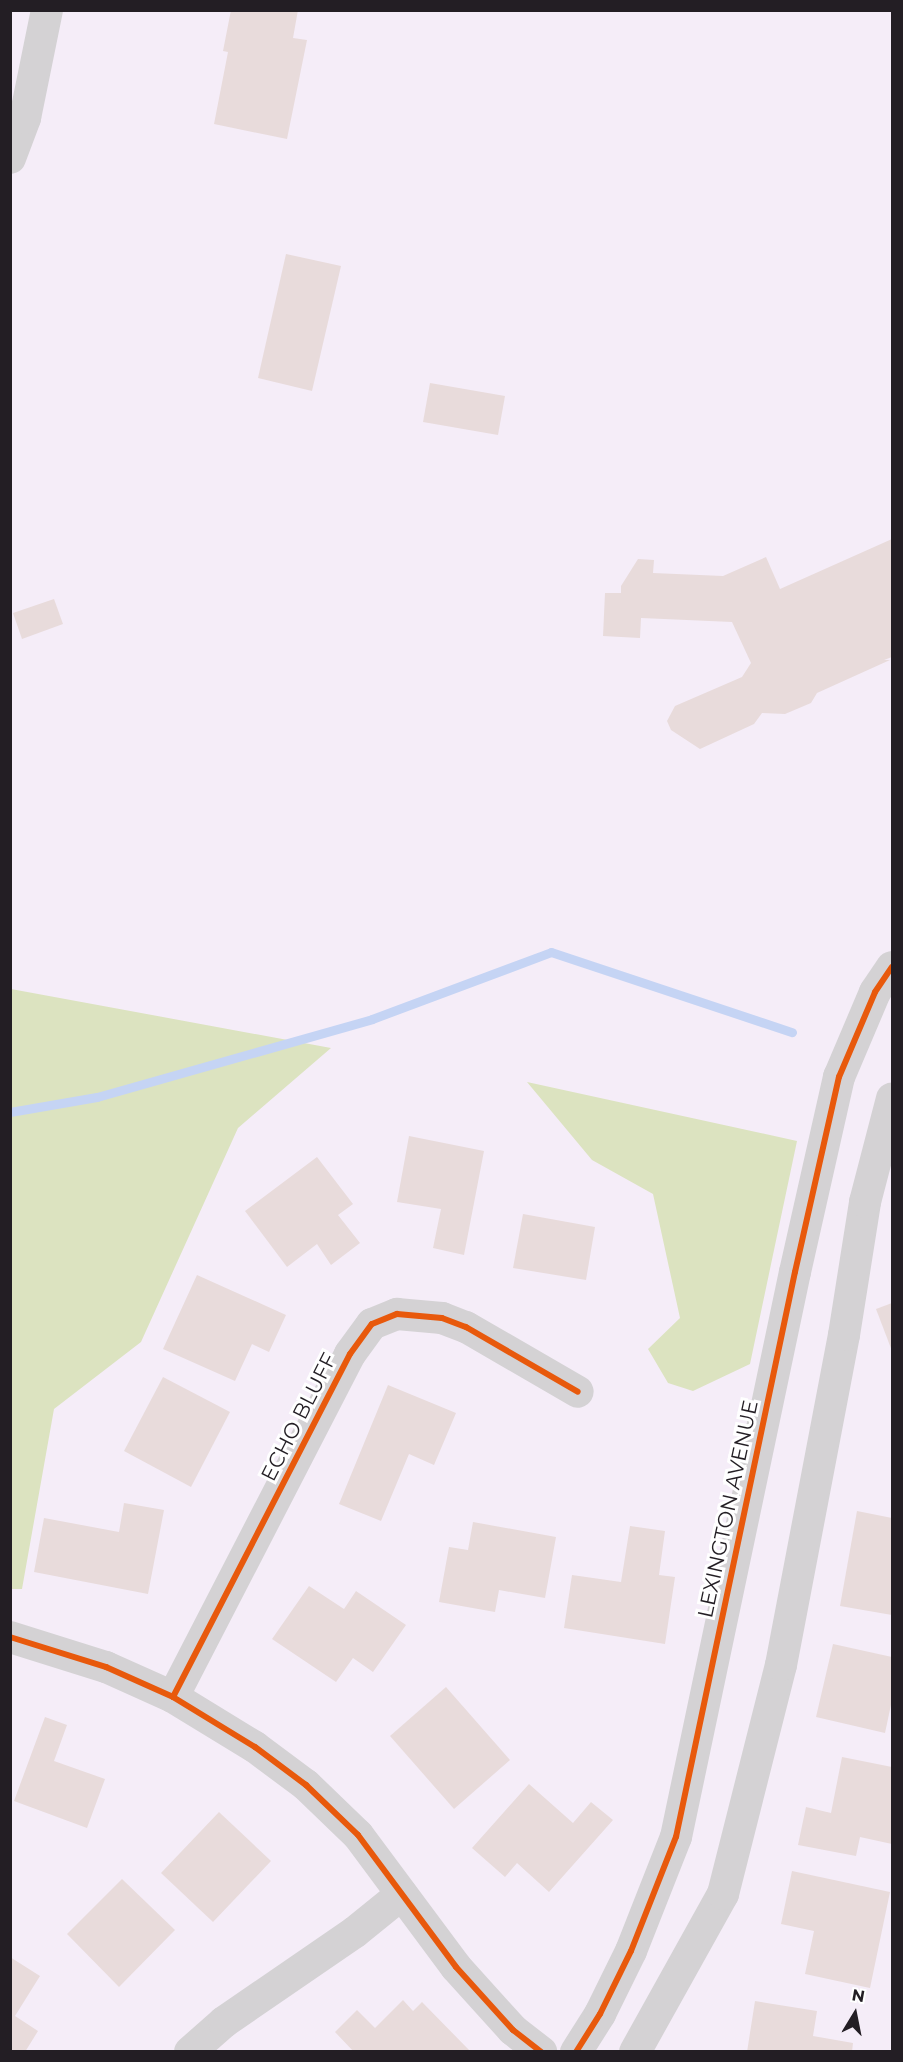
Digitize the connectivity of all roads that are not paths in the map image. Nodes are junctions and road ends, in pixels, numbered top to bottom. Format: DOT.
graph roads {
  1 [pos="47,10"];
  2 [pos="10,158"];
  3 [pos="892,967"];
  4 [pos="892,1098"];
  5 [pos="578,1392"];
  6 [pos="10,1637"];
  7 [pos="173,1697"];
  8 [pos="402,1894"];
  9 [pos="190,2052"];
  10 [pos="541,2052"];
  11 [pos="576,2052"];
  12 [pos="635,2052"];
  1 -- 2 [label="street"];
  3 -- 11 [label="street, LEXINGTON AVENUE"];
  4 -- 12 [label="street"];
  5 -- 7 [label="street, ECHO BLUFF"];
  6 -- 7 [label="street"];
  7 -- 8 [label="street"];
  8 -- 9 [label="street"];
  8 -- 10 [label="street"];
}
